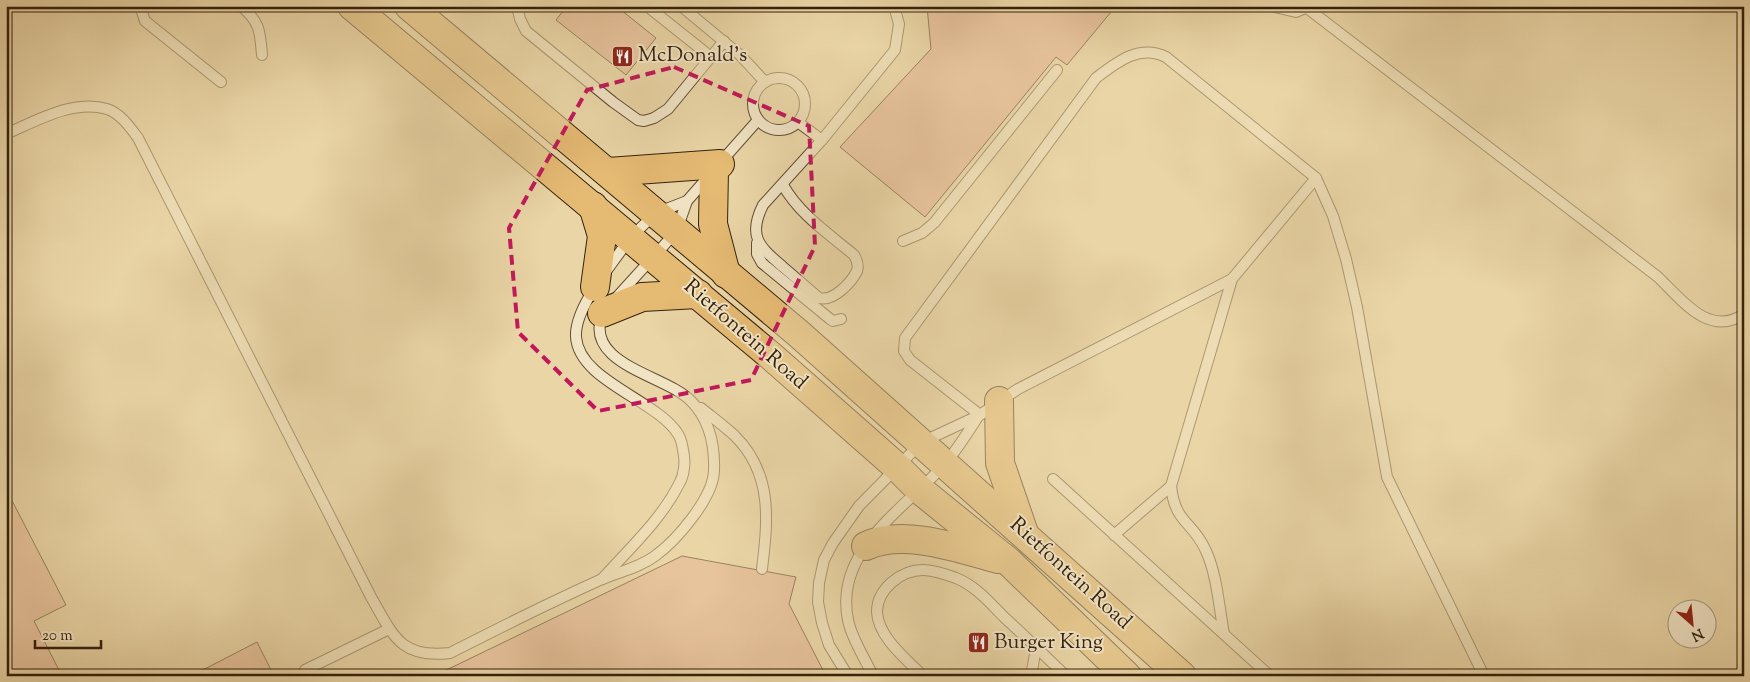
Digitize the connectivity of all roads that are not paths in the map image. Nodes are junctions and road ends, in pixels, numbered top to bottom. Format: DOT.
graph roads {
  1 [pos="140,6"];
  2 [pos="241,6"];
  3 [pos="352,6"];
  4 [pos="409,6"];
  5 [pos="517,6"];
  6 [pos="647,6"];
  7 [pos="681,6"];
  8 [pos="894,6"];
  9 [pos="1271,6"];
  10 [pos="1308,7"];
  11 [pos="724,41"];
  12 [pos="262,55"];
  13 [pos="711,57"];
  14 [pos="1057,70"];
  15 [pos="221,82"];
  16 [pos="765,82"];
  17 [pos="758,120"];
  18 [pos="799,122"];
  19 [pos="6,134"];
  20 [pos="822,140"];
  21 [pos="717,167"];
  22 [pos="608,172"];
  23 [pos="1316,178"];
  24 [pos="783,185"];
  25 [pos="687,201"];
  26 [pos="593,206"];
  27 [pos="656,213"];
  28 [pos="676,232"];
  29 [pos="631,237"];
  30 [pos="757,239"];
  31 [pos="903,241"];
  32 [pos="654,257"];
  33 [pos="726,274"];
  34 [pos="1232,279"];
  35 [pos="595,287"];
  36 [pos="698,294"];
  37 [pos="602,313"];
  38 [pos="1744,314"];
  39 [pos="841,319"];
  40 [pos="690,400"];
  41 [pos="990,408"];
  42 [pos="922,442"];
  43 [pos="945,463"];
  44 [pos="897,467"];
  45 [pos="1053,479"];
  46 [pos="1171,486"];
  47 [pos="920,490"];
  48 [pos="1024,533"];
  49 [pos="1114,535"];
  50 [pos="866,546"];
  51 [pos="1009,562"];
  52 [pos="762,569"];
  53 [pos="601,580"];
  54 [pos="389,630"];
  55 [pos="1224,634"];
  56 [pos="1036,648"];
  57 [pos="305,670"];
  58 [pos="848,676"];
  59 [pos="873,676"];
  60 [pos="923,676"];
  61 [pos="1030,676"];
  62 [pos="1066,676"];
  63 [pos="1127,676"];
  64 [pos="1182,676"];
  65 [pos="1270,676"];
  66 [pos="1484,676"];
  1 -- 15 [label="lane"];
  2 -- 12 [label="lane"];
  3 -- 26 [label="main road, Rietfontein Road"];
  4 -- 22 [label="main road, Rietfontein Road"];
  5 -- 13 [label="lane"];
  6 -- 13 [label="lane"];
  7 -- 11 [label="lane"];
  8 -- 20 [label="lane"];
  9 -- 10 [label="lane"];
  10 -- 38 [label="lane"];
  11 -- 13 [label="lane"];
  11 -- 16 [label="lane"];
  14 -- 31 [label="lane"];
  16 -- 17 [label="lane"];
  16 -- 18 [label="lane"];
  17 -- 18 [label="lane"];
  17 -- 21 [label="lane"];
  18 -- 20 [label="lane"];
  19 -- 54 [label="lane"];
  20 -- 24 [label="lane"];
  21 -- 22 [label="main road"];
  21 -- 25 [label="lane"];
  21 -- 33 [label="main road"];
  22 -- 27 [label="main road, Rietfontein Road"];
  23 -- 34 [label="lane"];
  23 -- 41 [label="lane"];
  23 -- 66 [label="lane"];
  24 -- 30 [label="lane"];
  24 -- 30 [label="lane"];
  25 -- 27 [label="lane"];
  25 -- 28 [label="lane"];
  26 -- 29 [label="main road, Rietfontein Road"];
  26 -- 35 [label="main road"];
  27 -- 28 [label="main road, Rietfontein Road"];
  27 -- 29 [label="lane"];
  28 -- 32 [label="lane"];
  28 -- 33 [label="main road, Rietfontein Road"];
  29 -- 32 [label="main road, Rietfontein Road"];
  29 -- 35 [label="lane"];
  30 -- 39 [label="lane"];
  32 -- 36 [label="main road, Rietfontein Road"];
  32 -- 37 [label="lane"];
  33 -- 42 [label="main road, Rietfontein Road"];
  34 -- 41 [label="lane"];
  34 -- 46 [label="lane"];
  35 -- 53 [label="lane"];
  36 -- 37 [label="main road"];
  36 -- 44 [label="main road, Rietfontein Road"];
  37 -- 40 [label="lane"];
  40 -- 52 [label="lane"];
  40 -- 53 [label="lane"];
  41 -- 42 [label="lane"];
  41 -- 43 [label="lane"];
  41 -- 48 [label="main road"];
  42 -- 43 [label="main road, Rietfontein Road"];
  42 -- 44 [label="lane"];
  43 -- 47 [label="lane"];
  43 -- 48 [label="main road, Rietfontein Road"];
  44 -- 47 [label="main road, Rietfontein Road"];
  44 -- 58 [label="lane"];
  45 -- 49 [label="lane"];
  46 -- 49 [label="lane"];
  46 -- 55 [label="lane"];
  47 -- 50 [label="lane"];
  47 -- 51 [label="main road, Rietfontein Road"];
  48 -- 64 [label="main road, Rietfontein Road"];
  49 -- 55 [label="lane"];
  50 -- 51 [label="main road"];
  50 -- 59 [label="lane"];
  51 -- 63 [label="main road, Rietfontein Road"];
  53 -- 54 [label="lane"];
  54 -- 57 [label="lane"];
  55 -- 65 [label="lane"];
  56 -- 60 [label="lane"];
  56 -- 61 [label="lane"];
  56 -- 62 [label="lane"];
}
